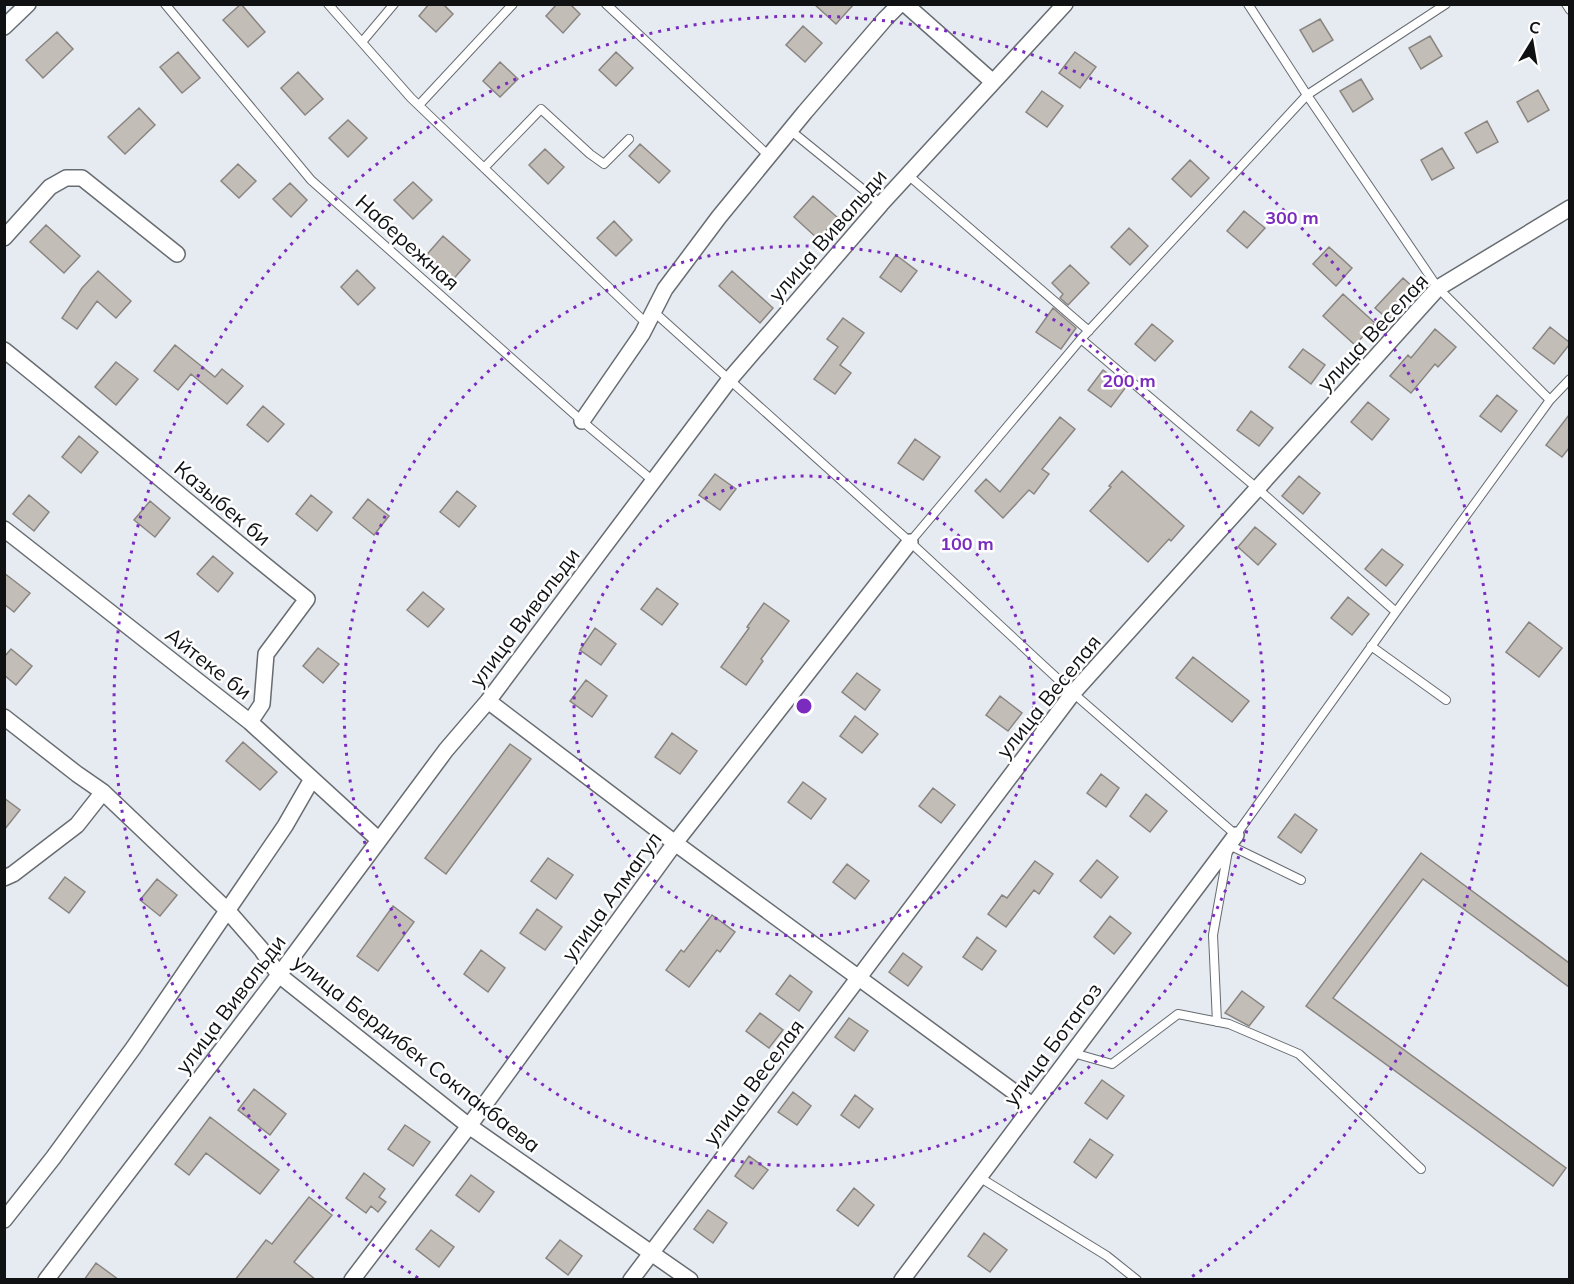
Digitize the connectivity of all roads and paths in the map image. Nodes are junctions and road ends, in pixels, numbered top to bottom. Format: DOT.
graph roads {
  1 [pos="28,4"];
  2 [pos="165,4"];
  3 [pos="328,4"];
  4 [pos="394,4"];
  5 [pos="513,4"];
  6 [pos="606,4"];
  7 [pos="900,4"];
  8 [pos="905,4"];
  9 [pos="1065,4"];
  10 [pos="1248,4"];
  11 [pos="1446,4"];
  12 [pos="1566,4"];
  13 [pos="1569,10"];
  14 [pos="5,26"];
  15 [pos="362,42"];
  16 [pos="993,82"];
  17 [pos="1307,95"];
  18 [pos="418,105"];
  19 [pos="790,130"];
  20 [pos="629,139"];
  21 [pos="769,156"];
  22 [pos="484,168"];
  23 [pos="908,175"];
  24 [pos="881,204"];
  25 [pos="1569,208"];
  26 [pos="4,238"];
  27 [pos="177,254"];
  28 [pos="1438,288"];
  29 [pos="650,318"];
  30 [pos="1089,331"];
  31 [pos="1081,339"];
  32 [pos="4,350"];
  33 [pos="730,379"];
  34 [pos="1569,379"];
  35 [pos="1550,400"];
  36 [pos="582,421"];
  37 [pos="652,480"];
  38 [pos="1258,489"];
  39 [pos="4,529"];
  40 [pos="910,542"];
  41 [pos="1396,612"];
  42 [pos="1371,646"];
  43 [pos="1073,693"];
  44 [pos="1446,700"];
  45 [pos="488,701"];
  46 [pos="4,717"];
  47 [pos="250,722"];
  48 [pos="312,779"];
  49 [pos="103,792"];
  50 [pos="379,840"];
  51 [pos="1232,840"];
  52 [pos="675,843"];
  53 [pos="4,878"];
  54 [pos="1301,880"];
  55 [pos="227,910"];
  56 [pos="279,975"];
  57 [pos="858,977"];
  58 [pos="1217,1022"];
  59 [pos="1071,1053"];
  60 [pos="1032,1105"];
  61 [pos="469,1126"];
  62 [pos="1421,1169"];
  63 [pos="979,1177"];
  64 [pos="4,1220"];
  65 [pos="652,1252"];
  66 [pos="46,1280"];
  67 [pos="352,1280"];
  68 [pos="631,1280"];
  69 [pos="690,1280"];
  70 [pos="902,1280"];
  71 [pos="1137,1280"];
  1 -- 14 [label="street"];
  2 -- 36 [label="lane, Набережная"];
  3 -- 15 [label="lane"];
  4 -- 15 [label="lane"];
  5 -- 18 [label="lane"];
  6 -- 21 [label="lane"];
  7 -- 19 [label="street"];
  8 -- 16 [label="street"];
  9 -- 16 [label="street, улица Вивальди"];
  10 -- 17 [label="lane"];
  11 -- 17 [label="lane"];
  12 -- 13 [label="lane"];
  15 -- 18 [label="lane"];
  16 -- 23 [label="street, улица Вивальди"];
  17 -- 28 [label="lane"];
  17 -- 30 [label="lane"];
  18 -- 22 [label="lane"];
  19 -- 21 [label="street"];
  19 -- 24 [label="lane"];
  20 -- 22 [label="lane"];
  21 -- 29 [label="street"];
  22 -- 29 [label="lane"];
  23 -- 24 [label="street, улица Вивальди"];
  23 -- 30 [label="lane"];
  24 -- 33 [label="street, улица Вивальди"];
  25 -- 28 [label="street, улица Веселая"];
  26 -- 27 [label="street"];
  28 -- 35 [label="lane"];
  28 -- 38 [label="street, улица Веселая"];
  29 -- 33 [label="lane"];
  29 -- 36 [label="street"];
  30 -- 31 [label="lane"];
  31 -- 38 [label="lane"];
  31 -- 40 [label="lane"];
  32 -- 47 [label="street, Казыбек би"];
  33 -- 37 [label="street, улица Вивальди"];
  33 -- 40 [label="lane"];
  34 -- 35 [label="lane"];
  35 -- 41 [label="lane"];
  36 -- 37 [label="lane, Набережная"];
  37 -- 45 [label="street, улица Вивальди"];
  38 -- 41 [label="lane"];
  38 -- 43 [label="street, улица Веселая"];
  39 -- 47 [label="street, Айтеке би"];
  40 -- 43 [label="lane"];
  40 -- 52 [label="street, улица Алмагул"];
  41 -- 42 [label="lane"];
  42 -- 44 [label="lane"];
  42 -- 51 [label="lane"];
  43 -- 51 [label="lane"];
  43 -- 57 [label="street, улица Веселая"];
  45 -- 50 [label="street, улица Вивальди"];
  45 -- 52 [label="street"];
  46 -- 49 [label="street, улица Бердибек Сокпакбаева"];
  47 -- 48 [label="street, Айтеке би"];
  48 -- 50 [label="street, Айтеке би"];
  48 -- 55 [label="street"];
  49 -- 53 [label="street"];
  49 -- 55 [label="street, улица Бердибек Сокпакбаева"];
  50 -- 56 [label="street, улица Вивальди"];
  51 -- 54 [label="lane"];
  51 -- 58 [label="lane"];
  51 -- 59 [label="street, улица Ботагоз"];
  52 -- 57 [label="street"];
  52 -- 61 [label="street, улица Алмагул"];
  55 -- 56 [label="street, улица Бердибек Сокпакбаева"];
  55 -- 64 [label="street"];
  56 -- 61 [label="street, улица Бердибек Сокпакбаева"];
  56 -- 66 [label="street, улица Вивальди"];
  57 -- 60 [label="street"];
  57 -- 65 [label="street, улица Веселая"];
  58 -- 59 [label="lane"];
  58 -- 62 [label="lane"];
  59 -- 60 [label="street, улица Ботагоз"];
  60 -- 63 [label="street, улица Ботагоз"];
  61 -- 65 [label="street, улица Бердибек Сокпакбаева"];
  61 -- 67 [label="street, улица Алмагул"];
  63 -- 70 [label="street, улица Ботагоз"];
  63 -- 71 [label="lane"];
  65 -- 68 [label="street, улица Веселая"];
  65 -- 69 [label="street, улица Бердибек Сокпакбаева"];
}
